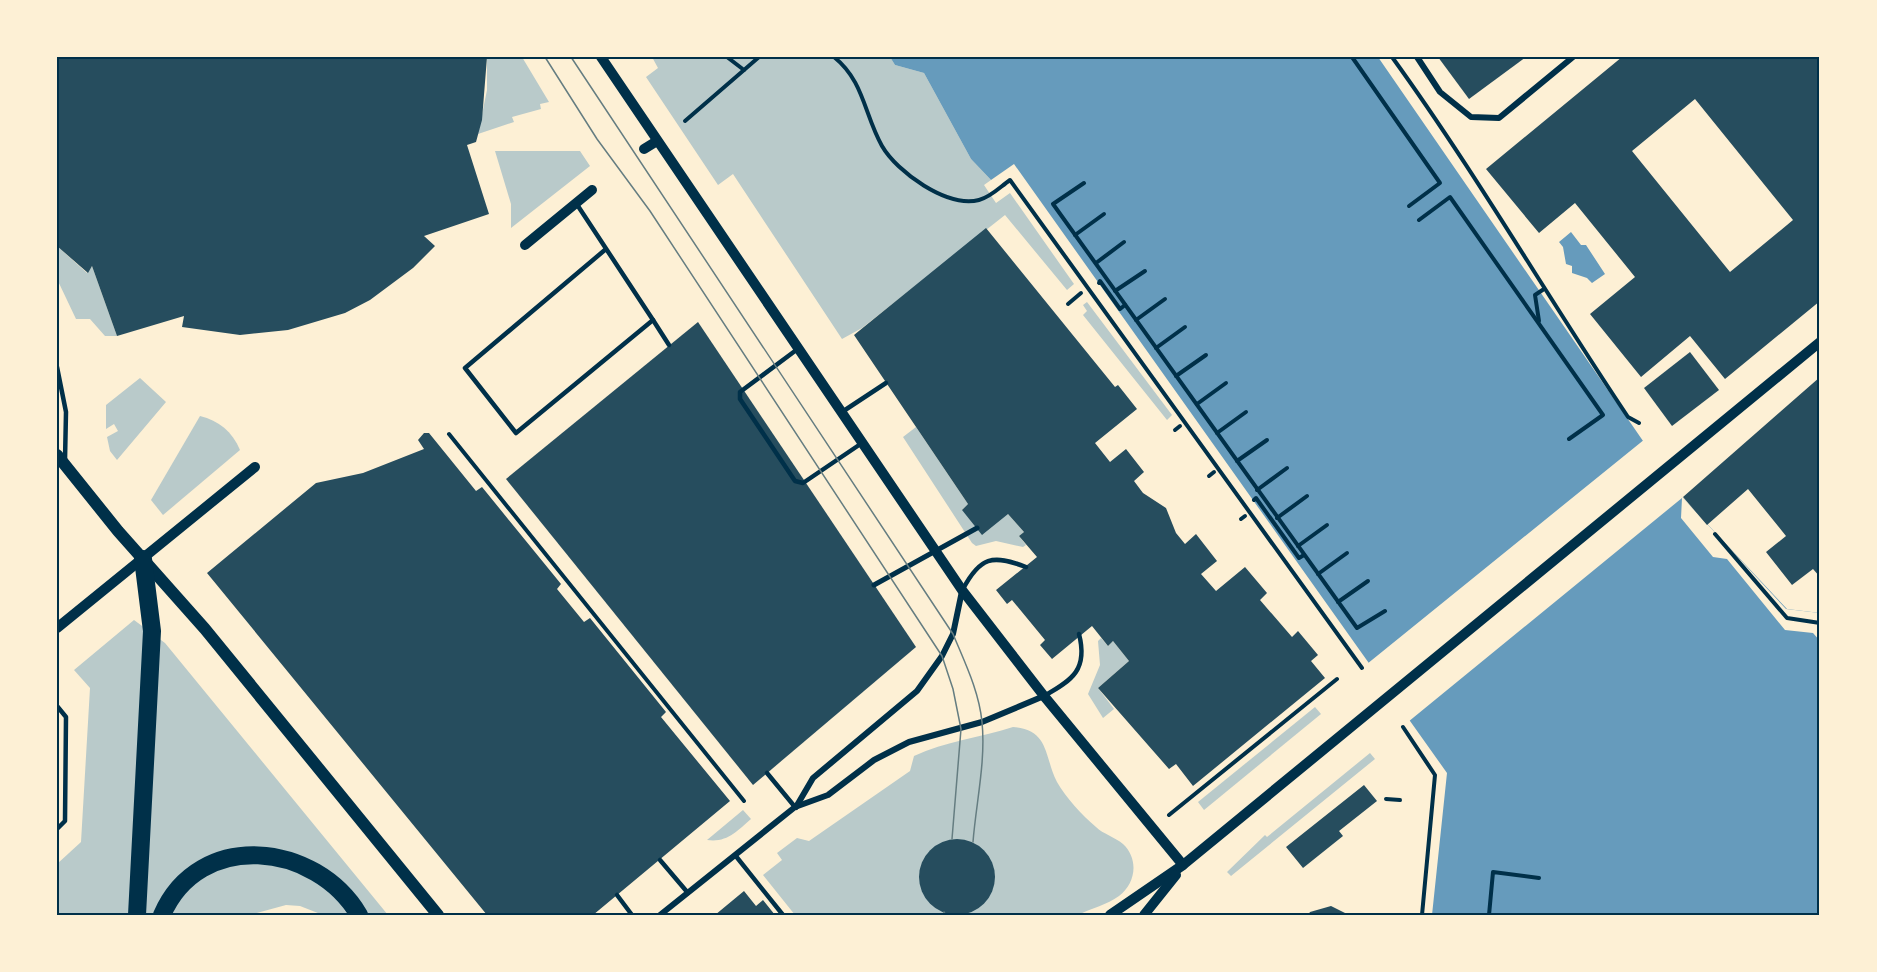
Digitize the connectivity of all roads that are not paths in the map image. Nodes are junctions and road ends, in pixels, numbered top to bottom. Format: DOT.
graph roads {
  1 [pos="601,57"];
  2 [pos="1417,57"];
  3 [pos="1573,57"];
  4 [pos="657,141"];
  5 [pos="644,149"];
  6 [pos="592,190"];
  7 [pos="576,203"];
  8 [pos="525,245"];
  9 [pos="606,249"];
  10 [pos="653,320"];
  11 [pos="1820,342"];
  12 [pos="669,345"];
  13 [pos="799,348"];
  14 [pos="57,367"];
  15 [pos="886,383"];
  16 [pos="842,412"];
  17 [pos="862,442"];
  18 [pos="57,455"];
  19 [pos="65,466"];
  20 [pos="255,467"];
  21 [pos="977,528"];
  22 [pos="143,559"];
  23 [pos="1026,567"];
  24 [pos="874,585"];
  25 [pos="962,590"];
  26 [pos="57,628"];
  27 [pos="1079,634"];
  28 [pos="1044,696"];
  29 [pos="58,709"];
  30 [pos="767,773"];
  31 [pos="795,807"];
  32 [pos="57,829"];
  33 [pos="735,855"];
  34 [pos="660,860"];
  35 [pos="1183,865"];
  36 [pos="688,893"];
  37 [pos="617,895"];
  38 [pos="137,915"];
  39 [pos="162,915"];
  40 [pos="359,915"];
  41 [pos="438,915"];
  42 [pos="632,915"];
  43 [pos="660,915"];
  44 [pos="783,915"];
  45 [pos="1110,915"];
  46 [pos="1144,915"];
  1 -- 4 [label="street"];
  2 -- 3 [label="street"];
  4 -- 5 [label="street"];
  4 -- 13 [label="street"];
  6 -- 7 [label="street"];
  7 -- 8 [label="street"];
  7 -- 9 [label="lane"];
  9 -- 10 [label="lane"];
  9 -- 10 [label="lane"];
  10 -- 12 [label="lane"];
  11 -- 35 [label="street"];
  13 -- 16 [label="street"];
  13 -- 17 [label="lane"];
  14 -- 19 [label="lane"];
  15 -- 16 [label="lane"];
  16 -- 17 [label="street"];
  17 -- 25 [label="street"];
  18 -- 19 [label="main road"];
  19 -- 22 [label="main road"];
  20 -- 22 [label="street"];
  21 -- 24 [label="street"];
  22 -- 26 [label="street"];
  22 -- 38 [label="highway"];
  22 -- 41 [label="main road"];
  23 -- 25 [label="lane"];
  25 -- 28 [label="street"];
  25 -- 31 [label="street"];
  27 -- 28 [label="lane"];
  28 -- 31 [label="street"];
  28 -- 35 [label="street"];
  29 -- 32 [label="lane"];
  30 -- 31 [label="lane"];
  31 -- 33 [label="street"];
  33 -- 36 [label="street"];
  33 -- 44 [label="lane"];
  34 -- 36 [label="lane"];
  35 -- 45 [label="street"];
  35 -- 46 [label="street"];
  36 -- 43 [label="street"];
  37 -- 42 [label="lane"];
  39 -- 40 [label="highway"];
}
